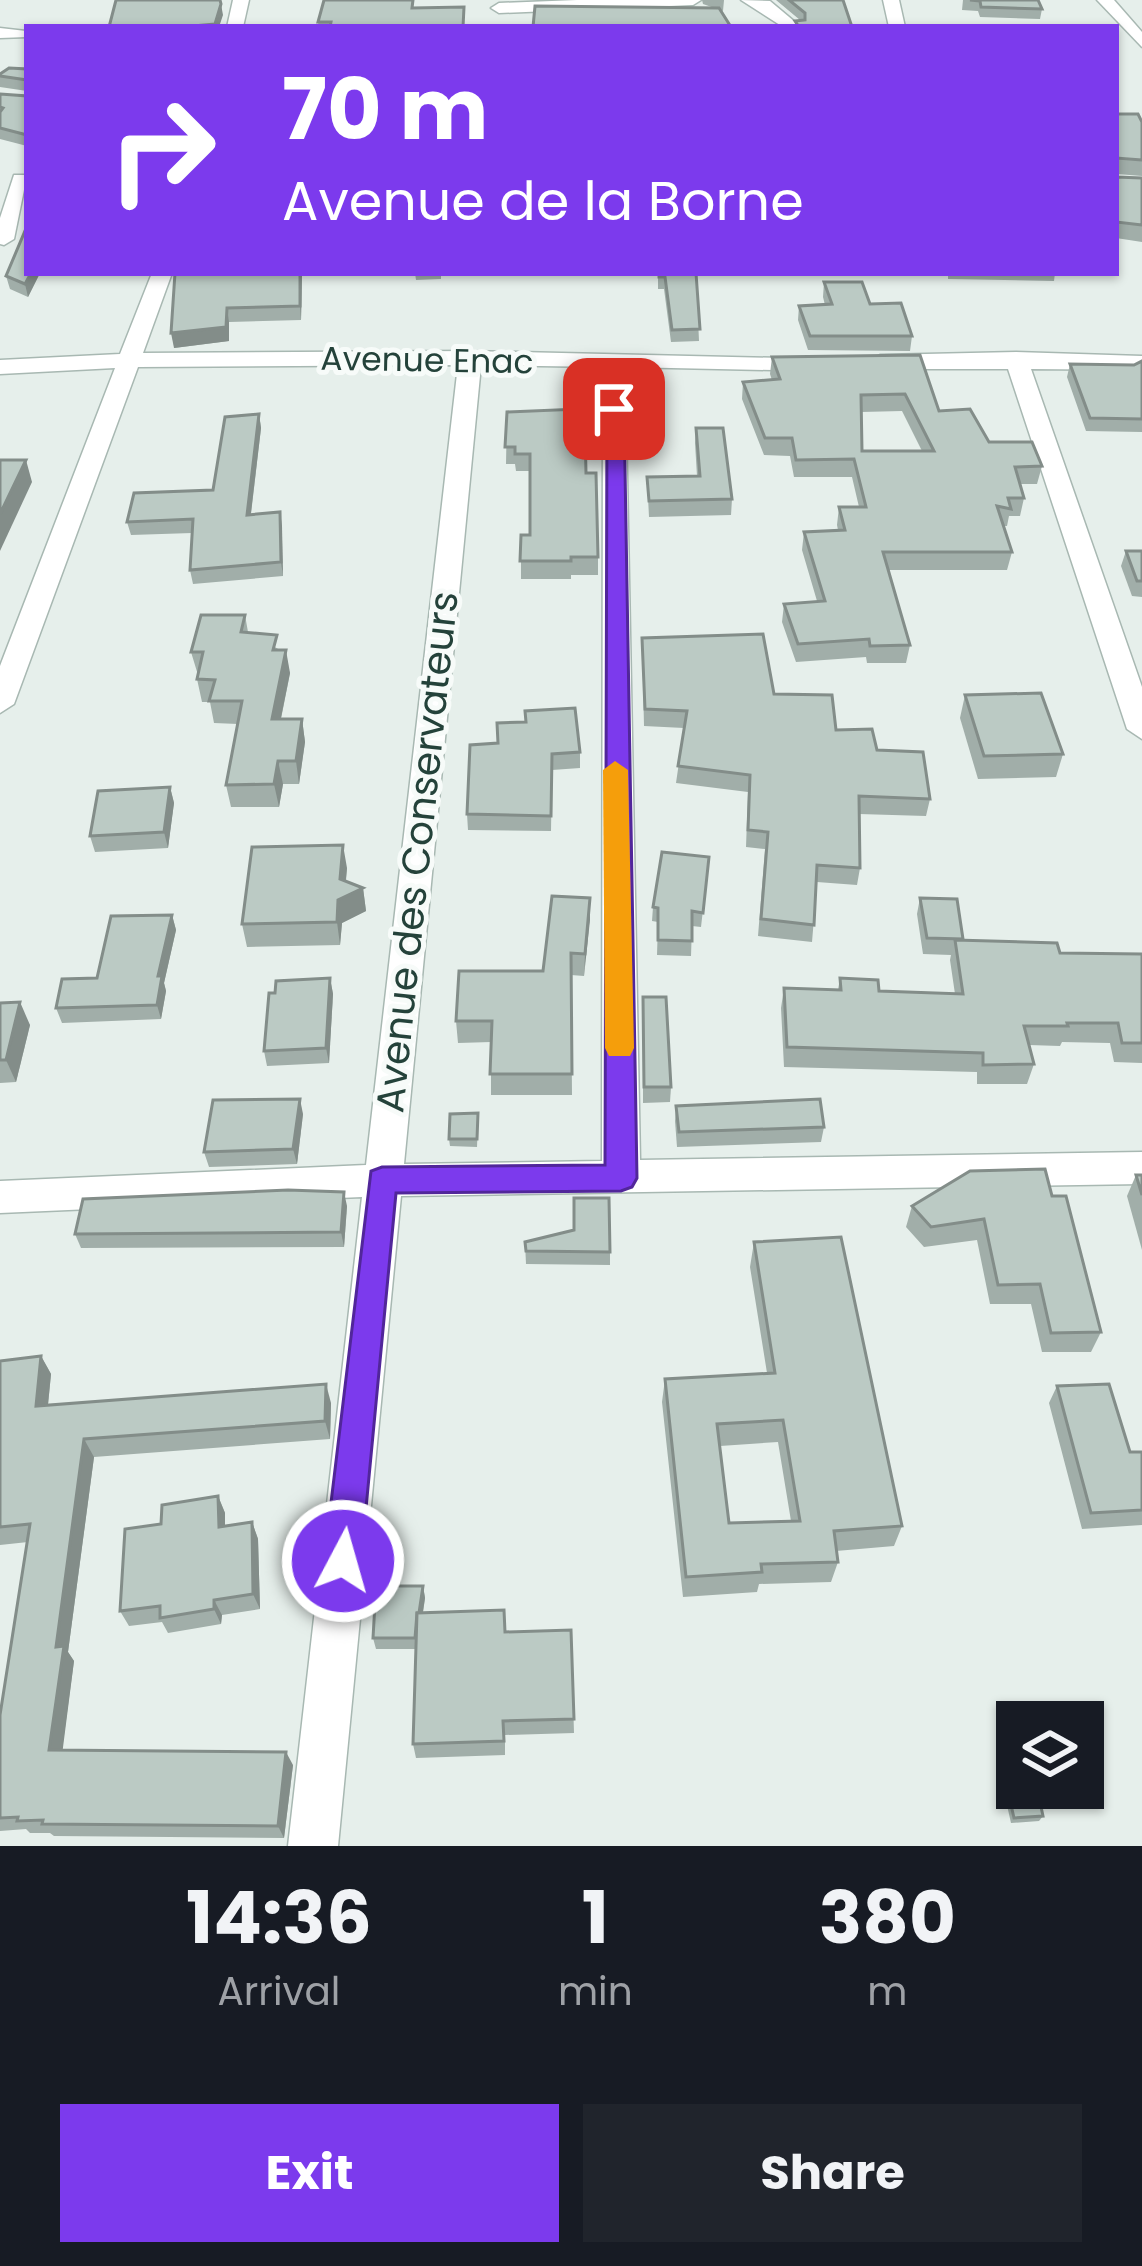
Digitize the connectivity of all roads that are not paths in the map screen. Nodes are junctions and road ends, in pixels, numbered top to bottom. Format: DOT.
graph roads {
  1 [pos="693,0"];
  2 [pos="748,0"];
  3 [pos="1106,0"];
  4 [pos="499,4"];
  5 [pos="789,24"];
  6 [pos="0,33"];
  7 [pos="20,35"];
  8 [pos="1142,42"];
  9 [pos="16,179"];
  10 [pos="4,239"];
  11 [pos="161,276"];
  12 [pos="470,358"];
  13 [pos="1016,359"];
  14 [pos="133,360"];
  15 [pos="1142,363"];
  16 [pos="614,364"];
  17 [pos="0,367"];
  18 [pos="1131,667"];
  19 [pos="0,704"];
  20 [pos="1142,729"];
  21 [pos="1142,1168"];
  22 [pos="621,1178"];
  23 [pos="382,1180"];
  24 [pos="0,1197"];
  25 [pos="313,1846"];
  1 -- 4 [label="street"];
  2 -- 5 [label="street"];
  3 -- 8 [label="street"];
  6 -- 7 [label="street"];
  9 -- 10 [label="street"];
  11 -- 14 [label="street"];
  12 -- 14 [label="street, Avenue Enac"];
  12 -- 16 [label="street, Avenue Enac"];
  12 -- 23 [label="street, Avenue des Conservateurs"];
  13 -- 15 [label="street, Avenue Enac"];
  13 -- 16 [label="street, Avenue Enac"];
  13 -- 18 [label="street"];
  14 -- 17 [label="street, Avenue Enac"];
  14 -- 19 [label="street"];
  16 -- 22 [label="street"];
  18 -- 20 [label="street"];
  21 -- 22 [label="street"];
  22 -- 23 [label="street"];
  23 -- 24 [label="street"];
  23 -- 25 [label="street, Avenue des Conservateurs"];
}
